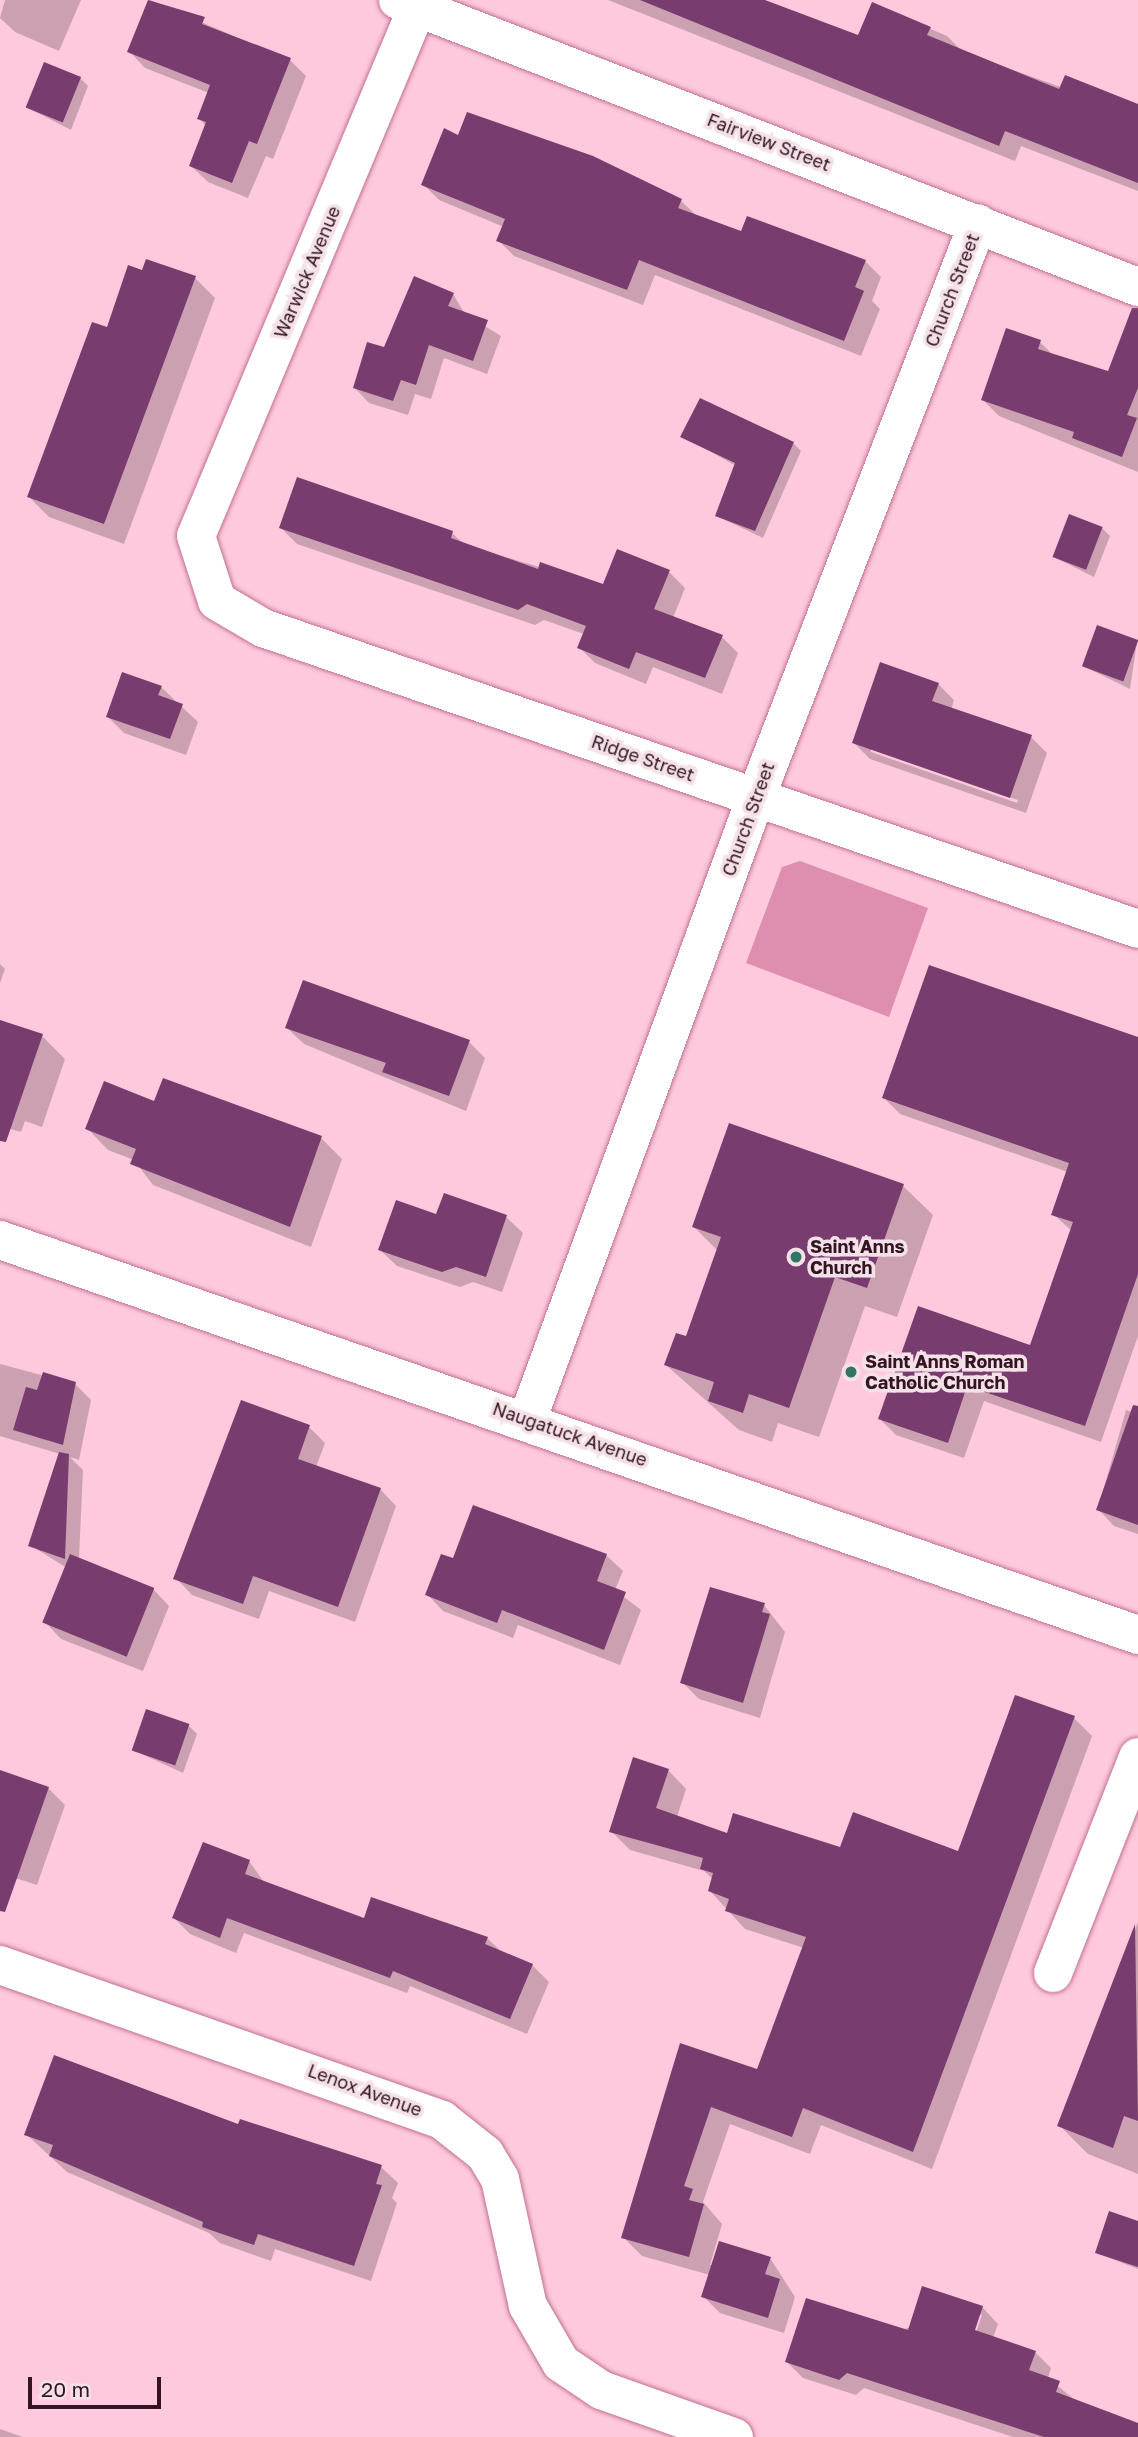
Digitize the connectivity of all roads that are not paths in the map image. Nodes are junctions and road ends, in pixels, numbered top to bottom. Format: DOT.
graph roads {
  1 [pos="408,4"];
  2 [pos="978,223"];
  3 [pos="1138,287"];
  4 [pos="196,536"];
  5 [pos="756,797"];
  6 [pos="1138,929"];
  7 [pos="0,1240"];
  8 [pos="528,1418"];
  9 [pos="1138,1635"];
  10 [pos="1138,1757"];
  11 [pos="0,1965"];
  12 [pos="1053,1973"];
  13 [pos="734,2437"];
  1 -- 2 [label="street, Fairview Street"];
  1 -- 4 [label="street, Warwick Avenue"];
  2 -- 3 [label="street, Fairview Street"];
  2 -- 5 [label="street, Church Street"];
  4 -- 5 [label="street, Ridge Street"];
  5 -- 6 [label="street, Ridge Street"];
  5 -- 8 [label="street, Church Street"];
  7 -- 8 [label="street, Naugatuck Avenue"];
  8 -- 9 [label="street, Naugatuck Avenue"];
  10 -- 12 [label="street"];
  11 -- 13 [label="street, Lenox Avenue"];
}
